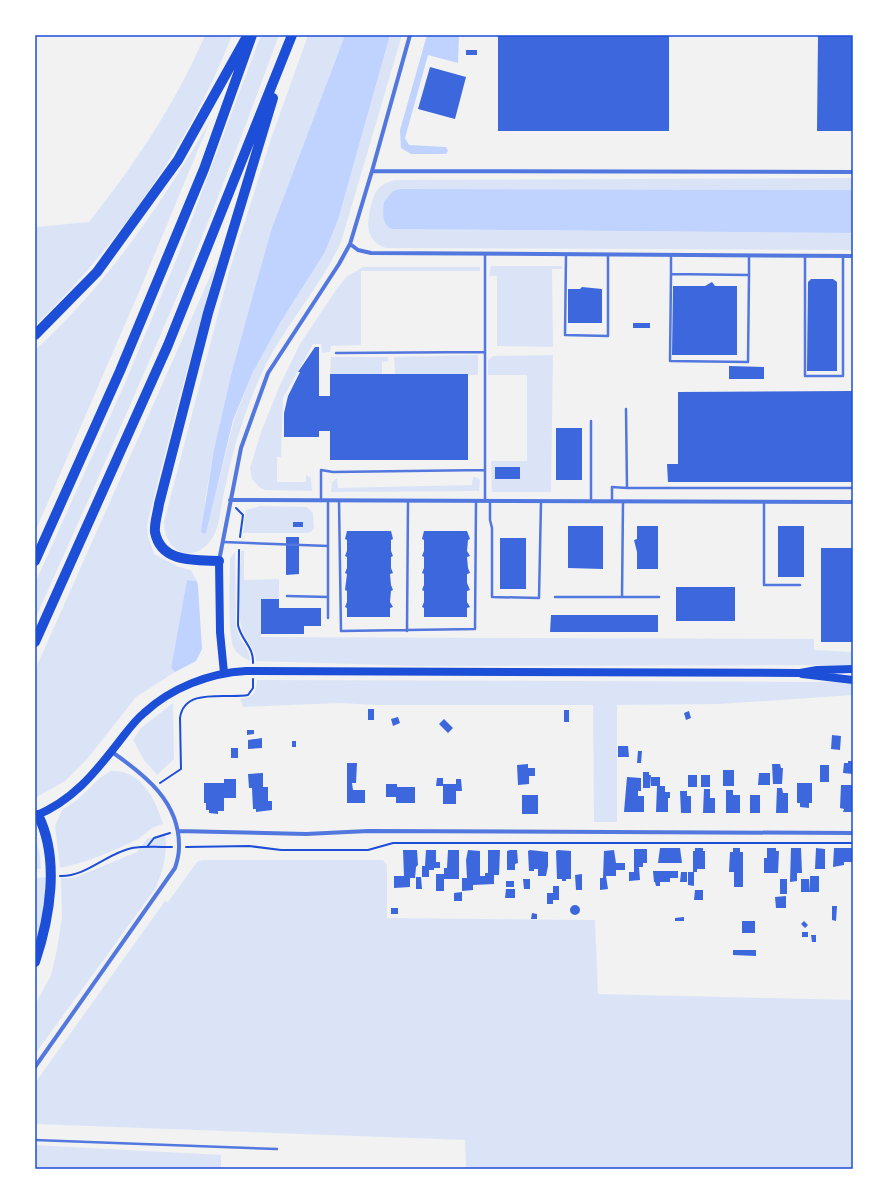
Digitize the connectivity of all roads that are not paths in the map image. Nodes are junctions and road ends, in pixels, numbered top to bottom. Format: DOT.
graph roads {
  1 [pos="249,35"];
  2 [pos="252,35"];
  3 [pos="292,35"];
  4 [pos="410,35"];
  5 [pos="372,171"];
  6 [pos="853,172"];
  7 [pos="350,244"];
  8 [pos="486,255"];
  9 [pos="566,255"];
  10 [pos="608,255"];
  11 [pos="671,255"];
  12 [pos="749,256"];
  13 [pos="805,256"];
  14 [pos="843,256"];
  15 [pos="853,256"];
  16 [pos="671,274"];
  17 [pos="749,275"];
  18 [pos="35,335"];
  19 [pos="484,352"];
  20 [pos="336,353"];
  21 [pos="626,408"];
  22 [pos="591,421"];
  23 [pos="485,470"];
  24 [pos="627,488"];
  25 [pos="853,488"];
  26 [pos="230,500"];
  27 [pos="321,501"];
  28 [pos="328,501"];
  29 [pos="339,501"];
  30 [pos="408,501"];
  31 [pos="476,502"];
  32 [pos="487,502"];
  33 [pos="541,502"];
  34 [pos="591,502"];
  35 [pos="612,502"];
  36 [pos="622,502"];
  37 [pos="764,502"];
  38 [pos="853,502"];
  39 [pos="222,542"];
  40 [pos="328,546"];
  41 [pos="35,560"];
  42 [pos="219,561"];
  43 [pos="800,585"];
  44 [pos="287,596"];
  45 [pos="328,597"];
  46 [pos="555,597"];
  47 [pos="622,597"];
  48 [pos="659,597"];
  49 [pos="328,618"];
  50 [pos="407,632"];
  51 [pos="35,642"];
  52 [pos="853,668"];
  53 [pos="224,673"];
  54 [pos="800,673"];
  55 [pos="853,680"];
  56 [pos="112,752"];
  57 [pos="37,815"];
  58 [pos="178,831"];
  59 [pos="853,833"];
  60 [pos="35,962"];
  61 [pos="35,1068"];
  62 [pos="35,1140"];
  63 [pos="277,1149"];
  1 -- 18 [label="highway"];
  2 -- 41 [label="highway"];
  3 -- 42 [label="highway"];
  3 -- 51 [label="highway"];
  4 -- 5 [label="street"];
  5 -- 6 [label="street"];
  5 -- 7 [label="street"];
  7 -- 8 [label="street"];
  7 -- 26 [label="street"];
  8 -- 9 [label="street"];
  8 -- 19 [label="lane"];
  9 -- 10 [label="street"];
  9 -- 10 [label="lane"];
  10 -- 11 [label="street"];
  11 -- 12 [label="street"];
  11 -- 16 [label="lane"];
  12 -- 13 [label="street"];
  12 -- 17 [label="lane"];
  13 -- 14 [label="street"];
  13 -- 14 [label="lane"];
  14 -- 15 [label="street"];
  16 -- 17 [label="lane"];
  16 -- 17 [label="lane"];
  19 -- 20 [label="lane"];
  19 -- 23 [label="lane"];
  21 -- 24 [label="lane"];
  22 -- 34 [label="lane"];
  23 -- 27 [label="lane"];
  23 -- 32 [label="lane"];
  24 -- 25 [label="lane"];
  24 -- 35 [label="lane"];
  26 -- 27 [label="street"];
  26 -- 39 [label="street"];
  27 -- 28 [label="street"];
  28 -- 29 [label="street"];
  28 -- 40 [label="lane"];
  29 -- 30 [label="street"];
  29 -- 50 [label="lane"];
  30 -- 31 [label="street"];
  30 -- 50 [label="lane"];
  31 -- 32 [label="street"];
  31 -- 50 [label="lane"];
  32 -- 33 [label="street"];
  32 -- 33 [label="lane"];
  33 -- 34 [label="street"];
  34 -- 35 [label="street"];
  35 -- 36 [label="street"];
  36 -- 37 [label="street"];
  36 -- 47 [label="lane"];
  37 -- 38 [label="street"];
  37 -- 43 [label="lane"];
  39 -- 40 [label="lane"];
  39 -- 42 [label="street"];
  40 -- 45 [label="lane"];
  42 -- 53 [label="main road"];
  44 -- 45 [label="lane"];
  45 -- 49 [label="lane"];
  46 -- 47 [label="lane"];
  47 -- 48 [label="lane"];
  52 -- 54 [label="main road"];
  53 -- 54 [label="main road"];
  53 -- 56 [label="main road"];
  54 -- 55 [label="main road"];
  56 -- 57 [label="main road"];
  56 -- 58 [label="street"];
  57 -- 60 [label="highway"];
  58 -- 59 [label="street"];
  58 -- 61 [label="street"];
  62 -- 63 [label="lane"];
}
